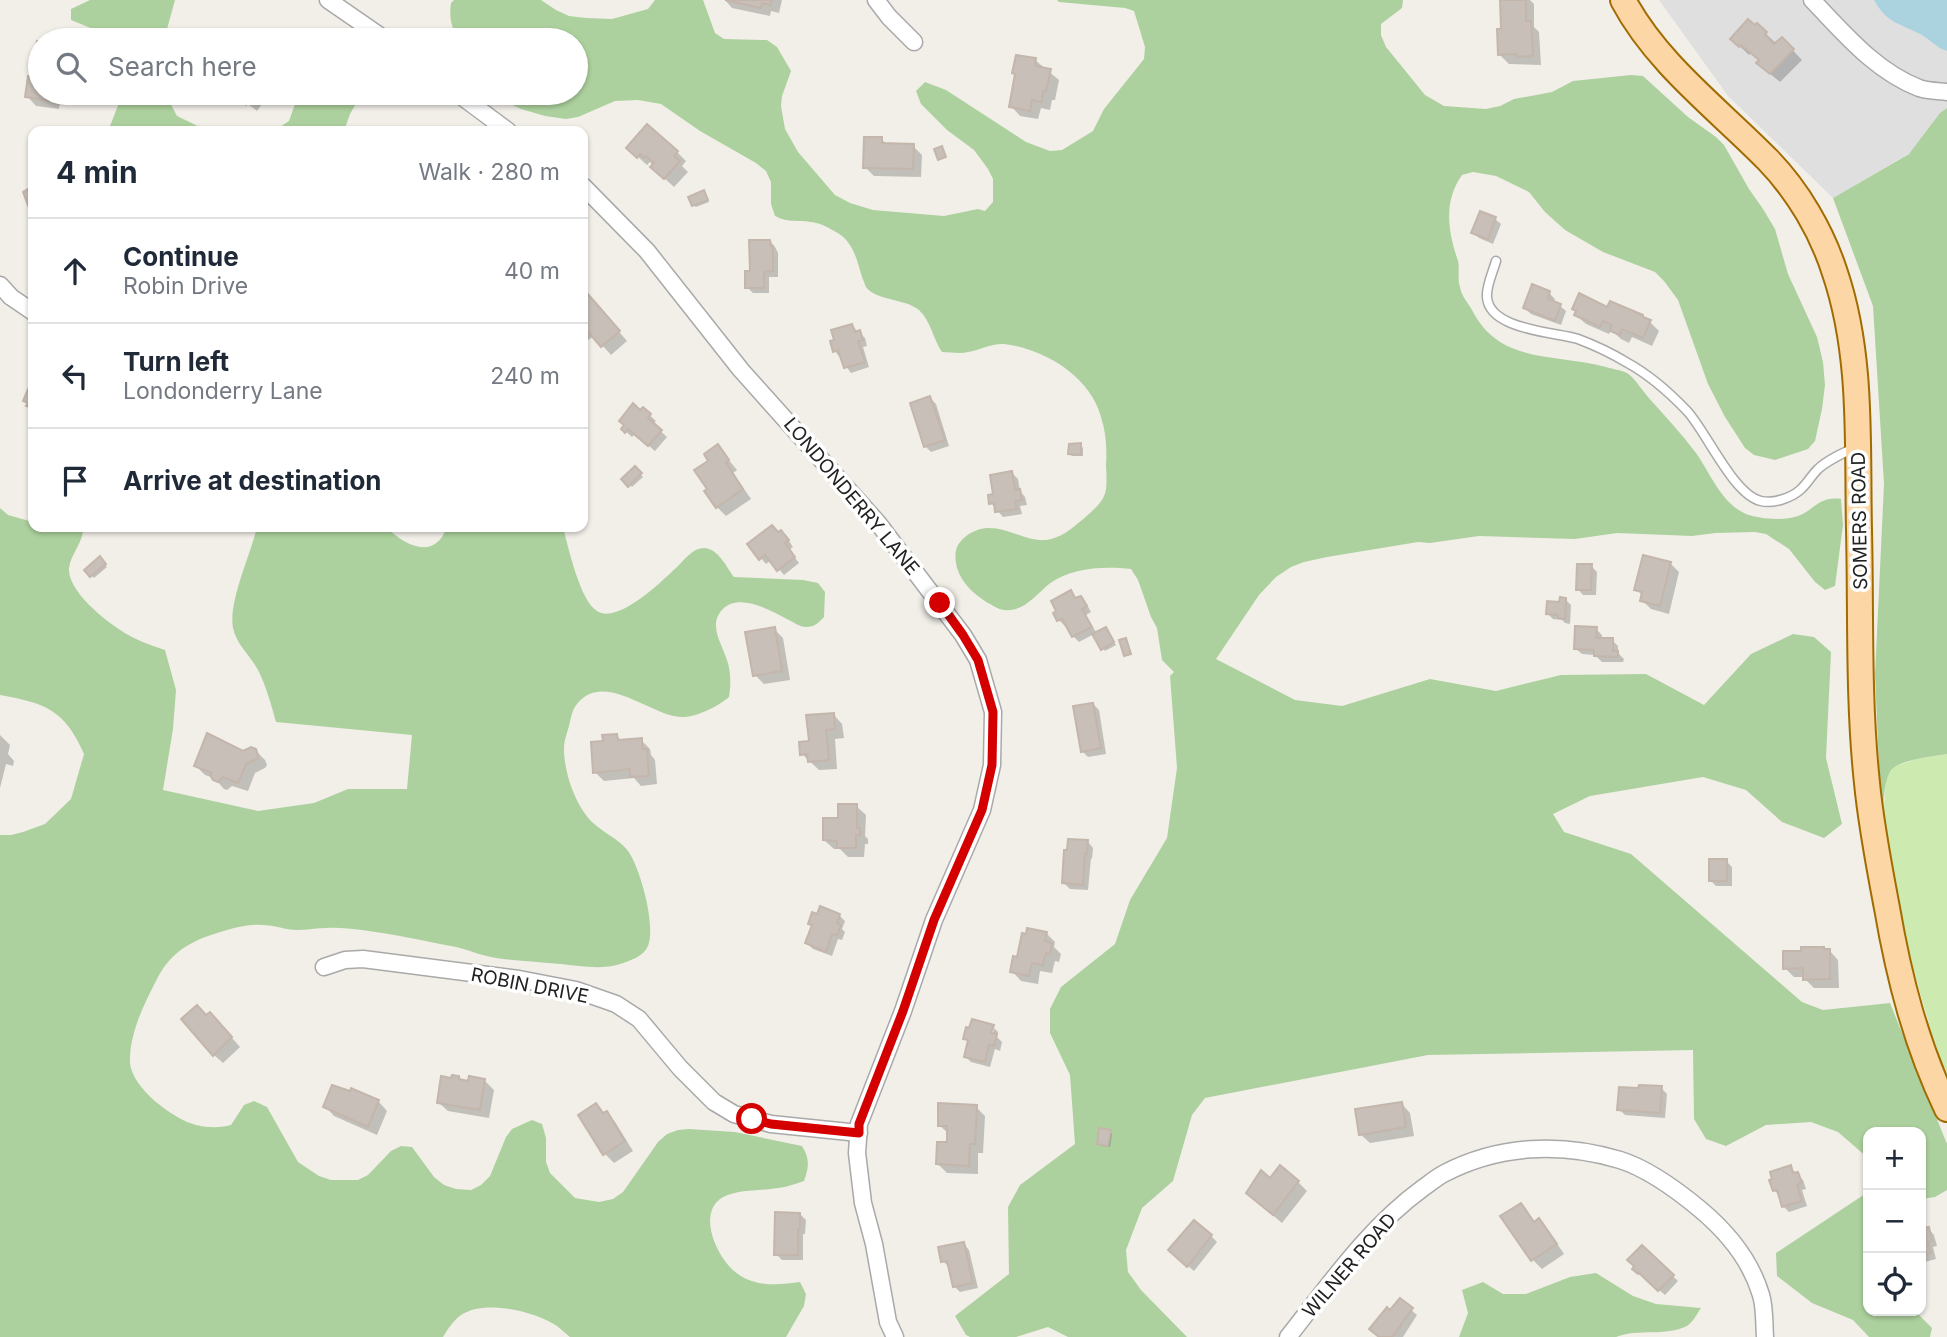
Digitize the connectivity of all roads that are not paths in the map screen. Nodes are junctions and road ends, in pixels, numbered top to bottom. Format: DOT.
graph roads {
  1 [pos="328,0"];
  2 [pos="876,0"];
  3 [pos="1623,0"];
  4 [pos="1812,0"];
  5 [pos="369,28"];
  6 [pos="914,42"];
  7 [pos="1947,92"];
  8 [pos="473,105"];
  9 [pos="501,126"];
  10 [pos="588,191"];
  11 [pos="1496,261"];
  12 [pos="0,285"];
  13 [pos="28,309"];
  14 [pos="1857,446"];
  15 [pos="324,967"];
  16 [pos="1947,1109"];
  17 [pos="859,1133"];
  18 [pos="894,1337"];
  19 [pos="1288,1337"];
  20 [pos="1765,1337"];
  1 -- 5 [label="street"];
  2 -- 6 [label="street"];
  3 -- 14 [label="main road, SOMERS ROAD"];
  4 -- 7 [label="street"];
  8 -- 9 [label="street"];
  10 -- 17 [label="street, LONDONDERRY LANE"];
  11 -- 14 [label="lane"];
  12 -- 13 [label="street"];
  14 -- 16 [label="main road, SOMERS ROAD"];
  15 -- 17 [label="street, ROBIN DRIVE"];
  17 -- 18 [label="street, LONDONDERRY LANE"];
  19 -- 20 [label="street, WILNER ROAD"];
}
